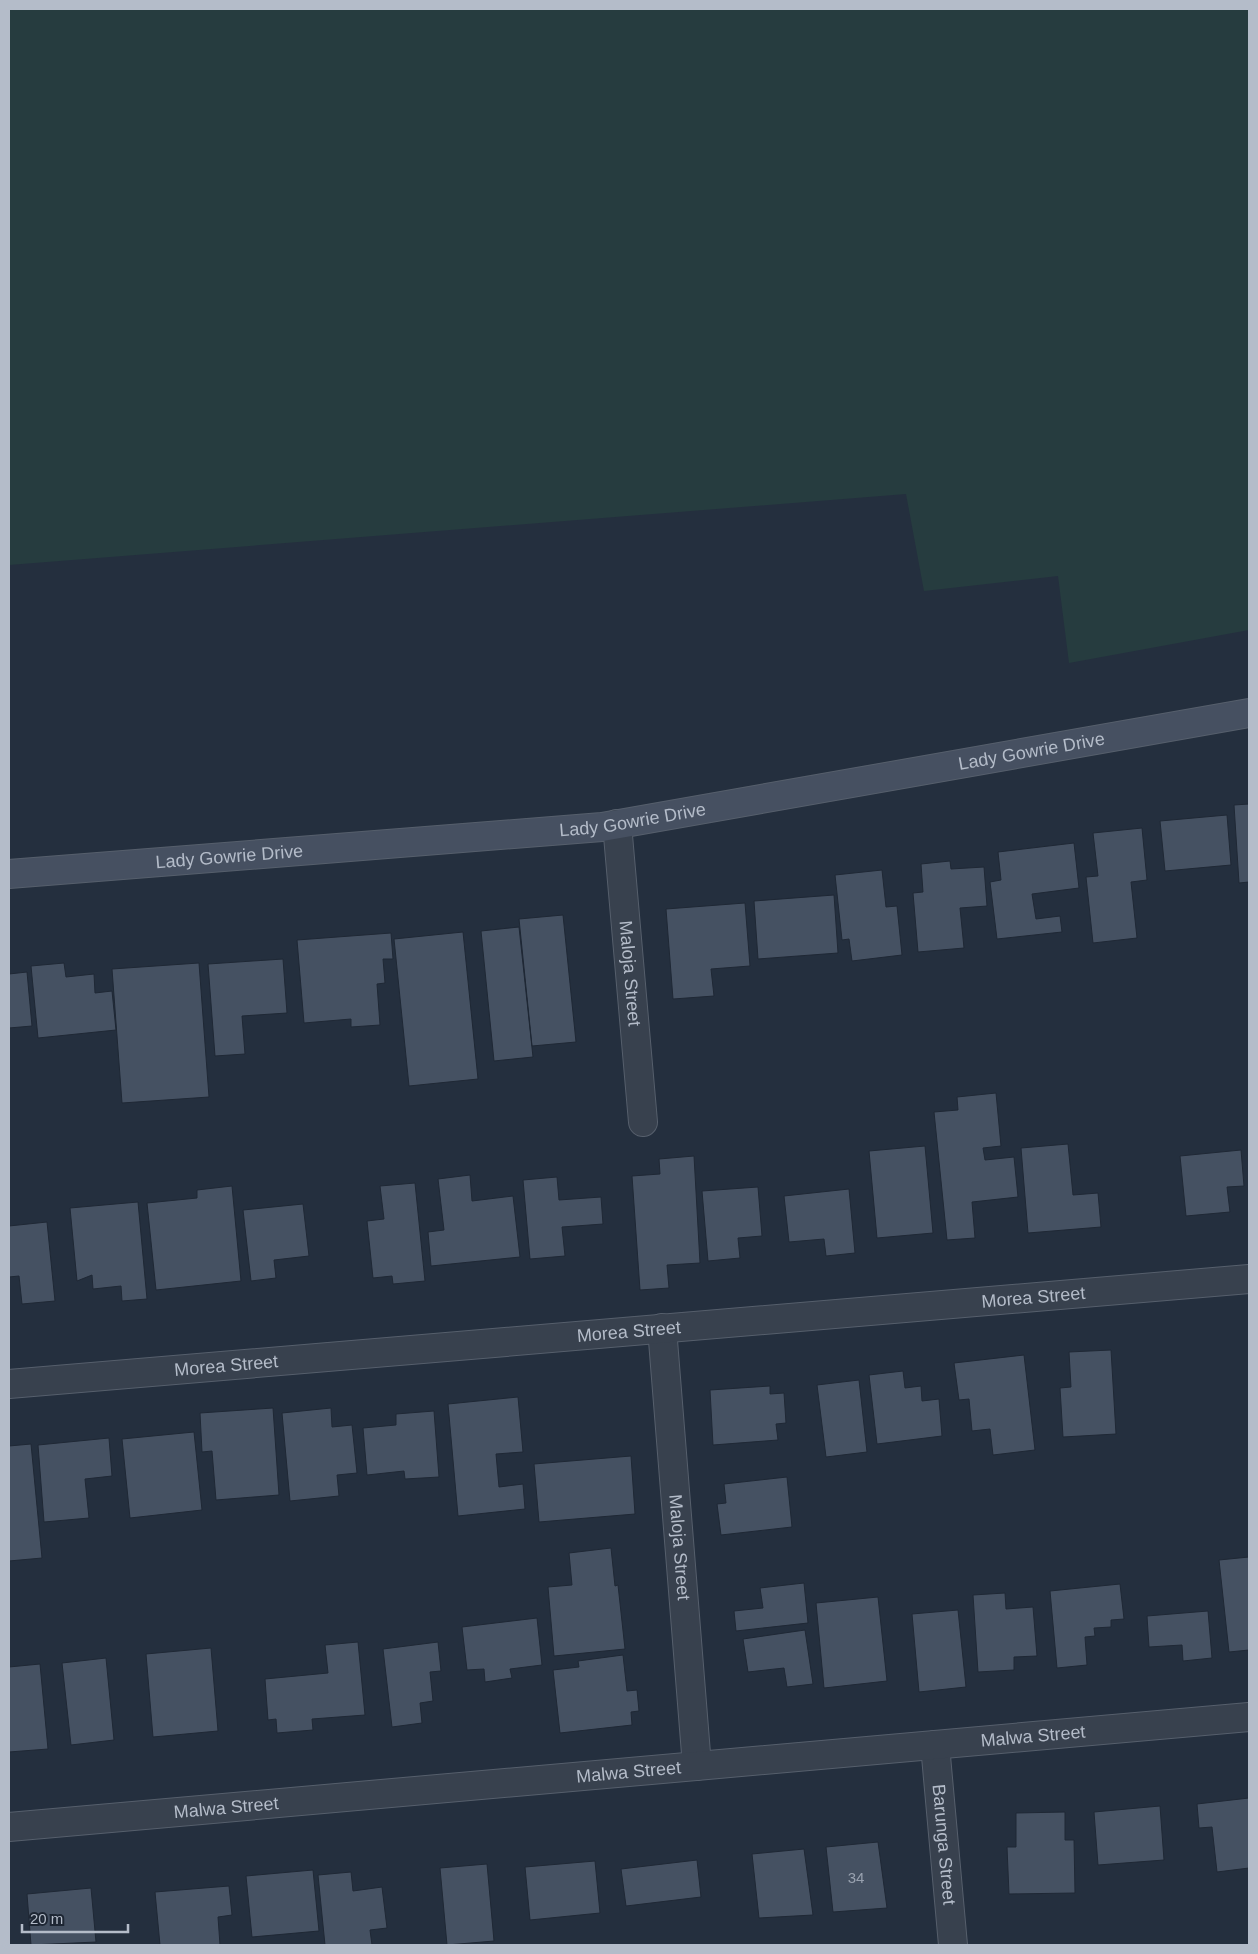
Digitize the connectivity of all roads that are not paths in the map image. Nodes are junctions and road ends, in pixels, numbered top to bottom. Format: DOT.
graph roads {
  1 [pos="1249,713"];
  2 [pos="617,824"];
  3 [pos="9,874"];
  4 [pos="643,1122"];
  5 [pos="1249,1279"];
  6 [pos="662,1328"];
  7 [pos="9,1384"];
  8 [pos="1249,1716"];
  9 [pos="935,1745"];
  10 [pos="697,1766"];
  11 [pos="9,1827"];
  12 [pos="953,1945"];
  1 -- 2 [label="main road, Lady Gowrie Drive"];
  2 -- 3 [label="main road, Lady Gowrie Drive"];
  2 -- 4 [label="street, Maloja Street"];
  5 -- 6 [label="street, Morea Street"];
  6 -- 7 [label="street, Morea Street"];
  6 -- 10 [label="street, Maloja Street"];
  8 -- 9 [label="street, Malwa Street"];
  9 -- 10 [label="street, Malwa Street"];
  9 -- 12 [label="street, Barunga Street"];
  10 -- 11 [label="street, Malwa Street"];
}
